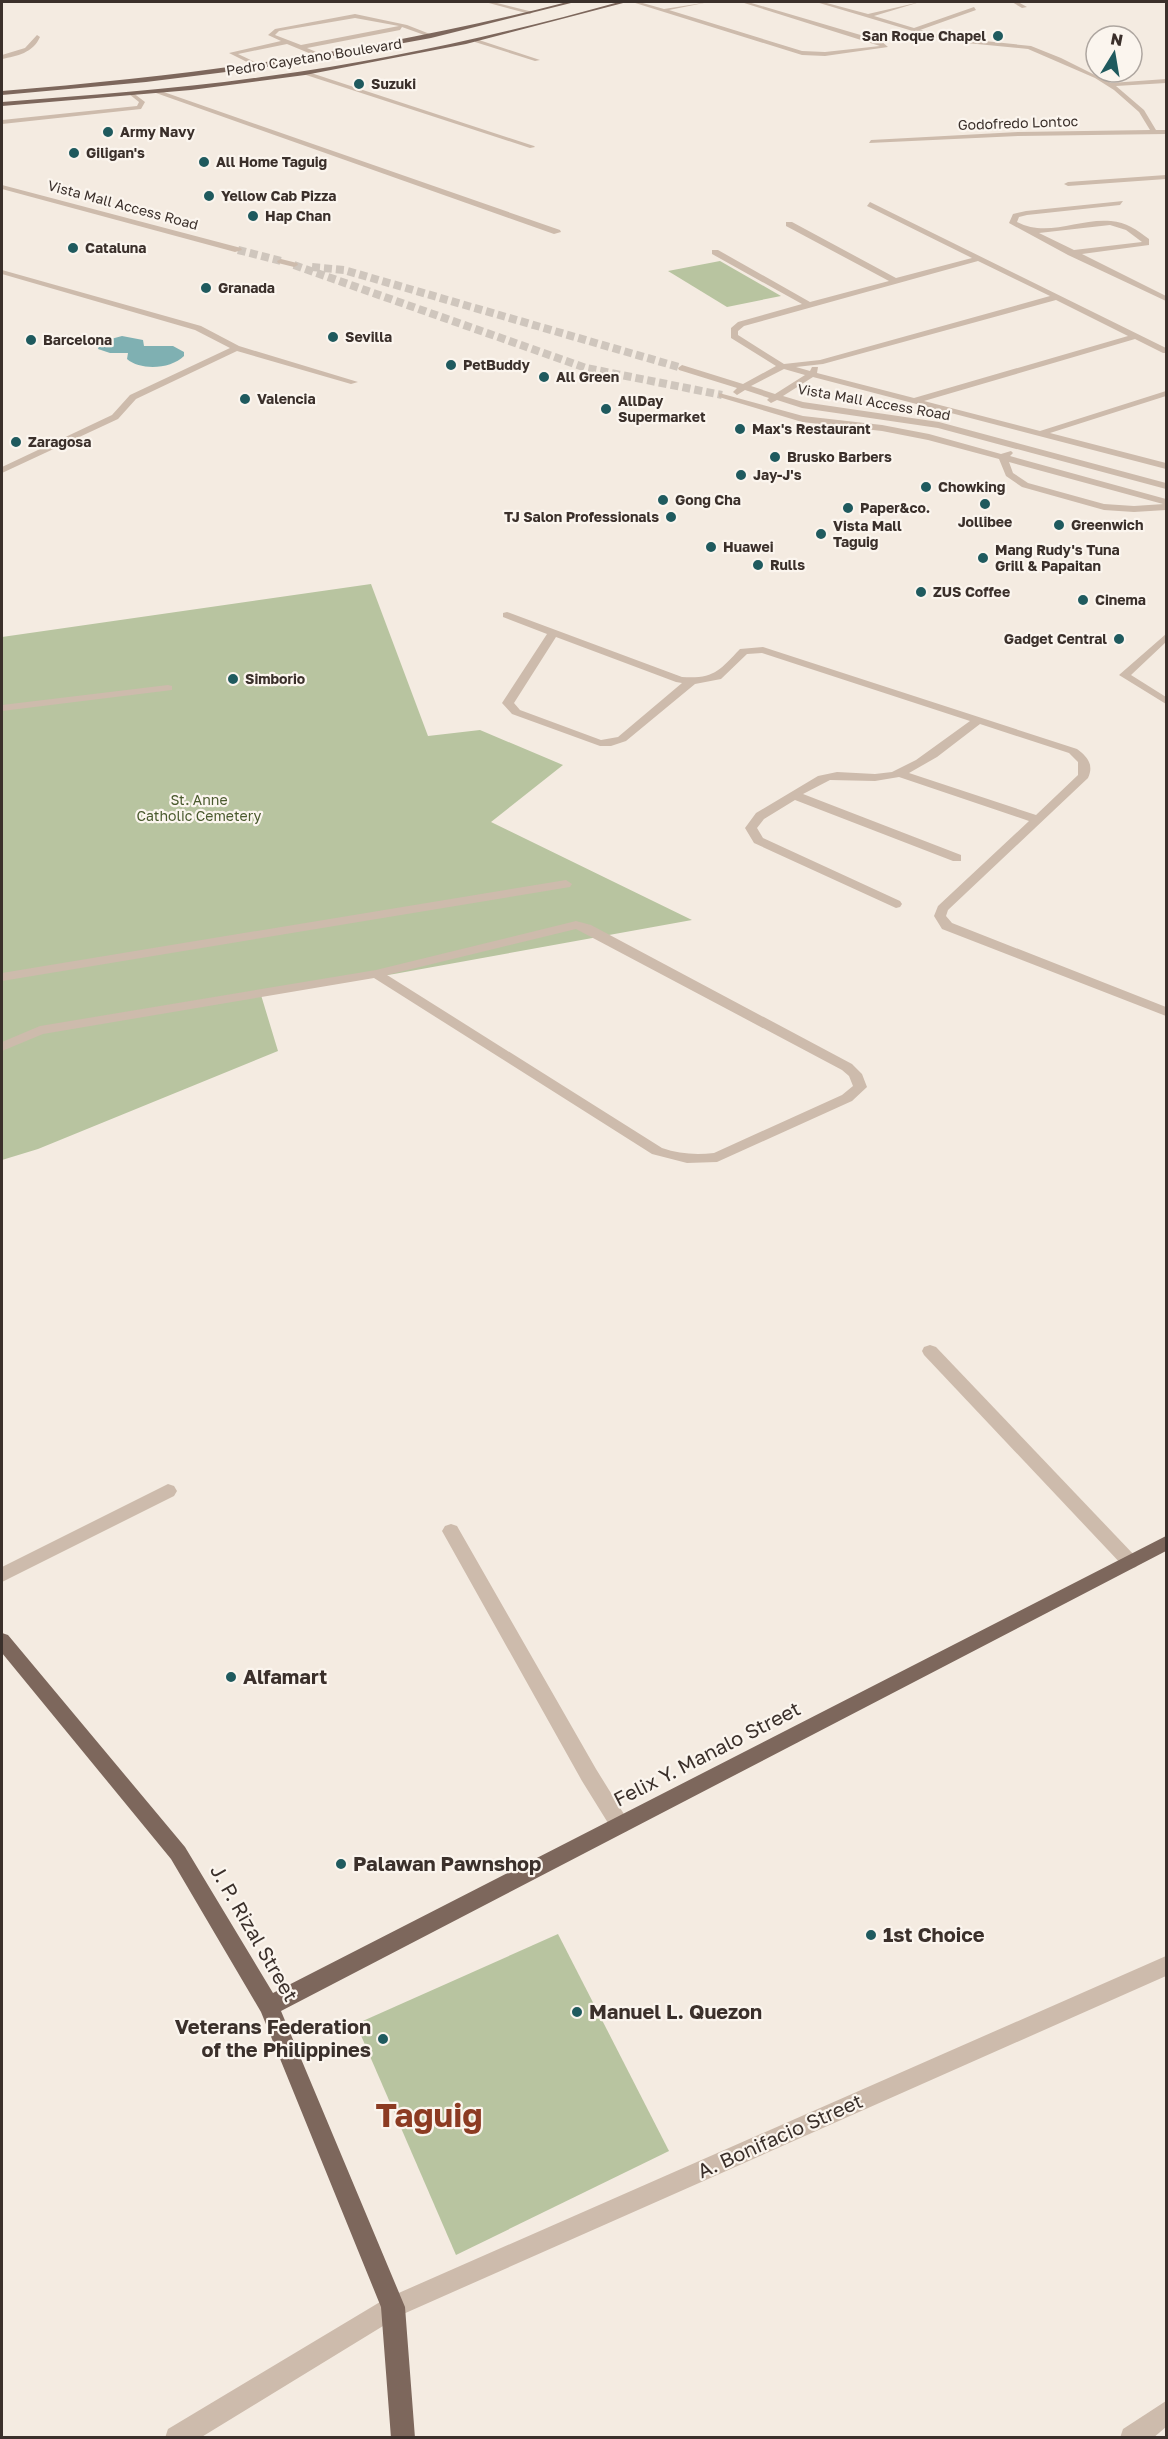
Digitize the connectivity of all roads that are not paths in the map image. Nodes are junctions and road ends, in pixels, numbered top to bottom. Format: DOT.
graph roads {
  1 [pos="488,2"];
  2 [pos="572,2"];
  3 [pos="624,2"];
  4 [pos="635,2"];
  5 [pos="706,2"];
  6 [pos="744,2"];
  7 [pos="819,2"];
  8 [pos="841,2"];
  9 [pos="917,2"];
  10 [pos="1015,2"];
  11 [pos="830,5"];
  12 [pos="1024,7"];
  13 [pos="664,9"];
  14 [pos="974,9"];
  15 [pos="530,12"];
  16 [pos="869,16"];
  17 [pos="405,26"];
  18 [pos="913,30"];
  19 [pos="37,36"];
  20 [pos="432,36"];
  21 [pos="477,41"];
  22 [pos="287,42"];
  23 [pos="301,48"];
  24 [pos="321,56"];
  25 [pos="2,57"];
  26 [pos="537,60"];
  27 [pos="259,66"];
  28 [pos="305,73"];
  29 [pos="1167,81"];
  30 [pos="1109,85"];
  31 [pos="158,92"];
  32 [pos="2,93"];
  33 [pos="132,94"];
  34 [pos="2,104"];
  35 [pos="2,122"];
  36 [pos="1154,132"];
  37 [pos="1167,132"];
  38 [pos="871,142"];
  39 [pos="531,147"];
  40 [pos="1167,177"];
  41 [pos="1068,183"];
  42 [pos="2,187"];
  43 [pos="1120,203"];
  44 [pos="870,204"];
  45 [pos="789,224"];
  46 [pos="557,232"];
  47 [pos="1030,232"];
  48 [pos="238,250"];
  49 [pos="715,252"];
  50 [pos="1071,253"];
  51 [pos="979,258"];
  52 [pos="281,261"];
  53 [pos="294,265"];
  54 [pos="2,272"];
  55 [pos="897,282"];
  56 [pos="1057,297"];
  57 [pos="1167,299"];
  58 [pos="811,306"];
  59 [pos="1136,336"];
  60 [pos="236,348"];
  61 [pos="1167,351"];
  62 [pos="820,362"];
  63 [pos="781,366"];
  64 [pos="682,368"];
  65 [pos="812,374"];
  66 [pos="354,382"];
  67 [pos="742,388"];
  68 [pos="1167,393"];
  69 [pos="774,397"];
  70 [pos="916,400"];
  71 [pos="761,407"];
  72 [pos="1042,433"];
  73 [pos="1016,446"];
  74 [pos="1003,457"];
  75 [pos="1167,466"];
  76 [pos="2,470"];
  77 [pos="1167,486"];
  78 [pos="1167,502"];
  79 [pos="1167,507"];
  80 [pos="507,615"];
  81 [pos="553,633"];
  82 [pos="1167,637"];
  83 [pos="692,681"];
  84 [pos="168,688"];
  85 [pos="1167,701"];
  86 [pos="2,708"];
  87 [pos="979,720"];
  88 [pos="902,774"];
  89 [pos="794,795"];
  90 [pos="1039,820"];
  91 [pos="957,858"];
  92 [pos="566,884"];
  93 [pos="896,904"];
  94 [pos="376,974"];
  95 [pos="2,977"];
  96 [pos="1167,1011"];
  97 [pos="2,1047"];
  98 [pos="930,1351"];
  99 [pos="168,1491"];
  100 [pos="451,1531"];
  101 [pos="1167,1543"];
  102 [pos="1130,1562"];
  103 [pos="2,1575"];
  104 [pos="2,1640"];
  105 [pos="620,1825"];
  106 [pos="1167,1966"];
  107 [pos="269,2006"];
  108 [pos="393,2307"];
  109 [pos="1167,2413"];
  110 [pos="177,2438"];
  111 [pos="404,2438"];
  112 [pos="1132,2438"];
  1 -- 15 [label="street"];
  2 -- 15 [label="main road, Pedro Cayetano Boulevard"];
  3 -- 21 [label="main road, Pedro Cayetano Boulevard"];
  4 -- 13 [label="street"];
  5 -- 13 [label="street"];
  6 -- 13 [label="street"];
  7 -- 11 [label="street"];
  8 -- 11 [label="street"];
  9 -- 16 [label="street"];
  10 -- 12 [label="street"];
  11 -- 16 [label="street"];
  14 -- 18 [label="street"];
  15 -- 20 [label="main road, Pedro Cayetano Boulevard"];
  16 -- 18 [label="street"];
  17 -- 20 [label="street"];
  17 -- 22 [label="street"];
  17 -- 23 [label="street"];
  18 -- 30 [label="street"];
  19 -- 25 [label="street"];
  20 -- 24 [label="main road, Pedro Cayetano Boulevard"];
  21 -- 26 [label="street"];
  21 -- 28 [label="main road, Pedro Cayetano Boulevard"];
  22 -- 23 [label="street"];
  22 -- 27 [label="street"];
  23 -- 24 [label="street"];
  24 -- 27 [label="main road, Pedro Cayetano Boulevard"];
  27 -- 32 [label="main road, Pedro Cayetano Boulevard"];
  28 -- 31 [label="main road, Pedro Cayetano Boulevard"];
  28 -- 39 [label="street"];
  29 -- 30 [label="street"];
  30 -- 36 [label="street"];
  31 -- 33 [label="main road, Pedro Cayetano Boulevard"];
  31 -- 46 [label="street"];
  33 -- 34 [label="main road, Pedro Cayetano Boulevard"];
  33 -- 35 [label="street"];
  36 -- 37 [label="street, Godofredo Lontoc"];
  36 -- 38 [label="street, Godofredo Lontoc"];
  40 -- 41 [label="street"];
  42 -- 48 [label="street, Vista Mall Access Road"];
  43 -- 47 [label="street"];
  44 -- 51 [label="street"];
  45 -- 55 [label="street"];
  47 -- 50 [label="street"];
  47 -- 50 [label="street"];
  49 -- 58 [label="street"];
  50 -- 57 [label="street"];
  51 -- 55 [label="street"];
  51 -- 56 [label="street"];
  52 -- 53 [label="street"];
  54 -- 60 [label="street"];
  55 -- 58 [label="street"];
  56 -- 59 [label="street"];
  56 -- 62 [label="street"];
  58 -- 63 [label="street"];
  59 -- 61 [label="street"];
  59 -- 70 [label="street"];
  60 -- 66 [label="street"];
  60 -- 76 [label="street"];
  62 -- 63 [label="street"];
  62 -- 65 [label="street"];
  63 -- 65 [label="street"];
  63 -- 67 [label="street"];
  64 -- 67 [label="street, Vista Mall Access Road"];
  65 -- 69 [label="street"];
  65 -- 70 [label="street"];
  67 -- 69 [label="street, Vista Mall Access Road"];
  67 -- 71 [label="street, Vista Mall Access Road"];
  68 -- 72 [label="street"];
  69 -- 71 [label="street"];
  69 -- 73 [label="street, Vista Mall Access Road"];
  70 -- 72 [label="street"];
  71 -- 74 [label="street, Vista Mall Access Road"];
  72 -- 75 [label="street"];
  73 -- 74 [label="street"];
  73 -- 77 [label="street, Vista Mall Access Road"];
  74 -- 78 [label="street, Vista Mall Access Road"];
  74 -- 79 [label="street"];
  80 -- 81 [label="street"];
  81 -- 83 [label="street"];
  81 -- 83 [label="street"];
  82 -- 85 [label="street"];
  83 -- 87 [label="street"];
  84 -- 86 [label="street"];
  87 -- 88 [label="street"];
  87 -- 90 [label="street"];
  88 -- 89 [label="street"];
  88 -- 90 [label="street"];
  89 -- 91 [label="street"];
  89 -- 93 [label="street"];
  90 -- 96 [label="street"];
  92 -- 95 [label="street"];
  94 -- 94 [label="street"];
  94 -- 97 [label="street"];
  98 -- 102 [label="street"];
  99 -- 103 [label="street"];
  100 -- 105 [label="street"];
  101 -- 102 [label="main road, Felix Y. Manalo Street"];
  102 -- 105 [label="main road, Felix Y. Manalo Street"];
  104 -- 107 [label="main road, J. P. Rizal Street"];
  105 -- 107 [label="main road, Felix Y. Manalo Street"];
  106 -- 108 [label="street, A. Bonifacio Street"];
  107 -- 108 [label="main road, J. P. Rizal Street"];
  108 -- 110 [label="street, A. Bonifacio Street"];
  108 -- 111 [label="main road, J. P. Rizal Street"];
  109 -- 112 [label="street"];
}
